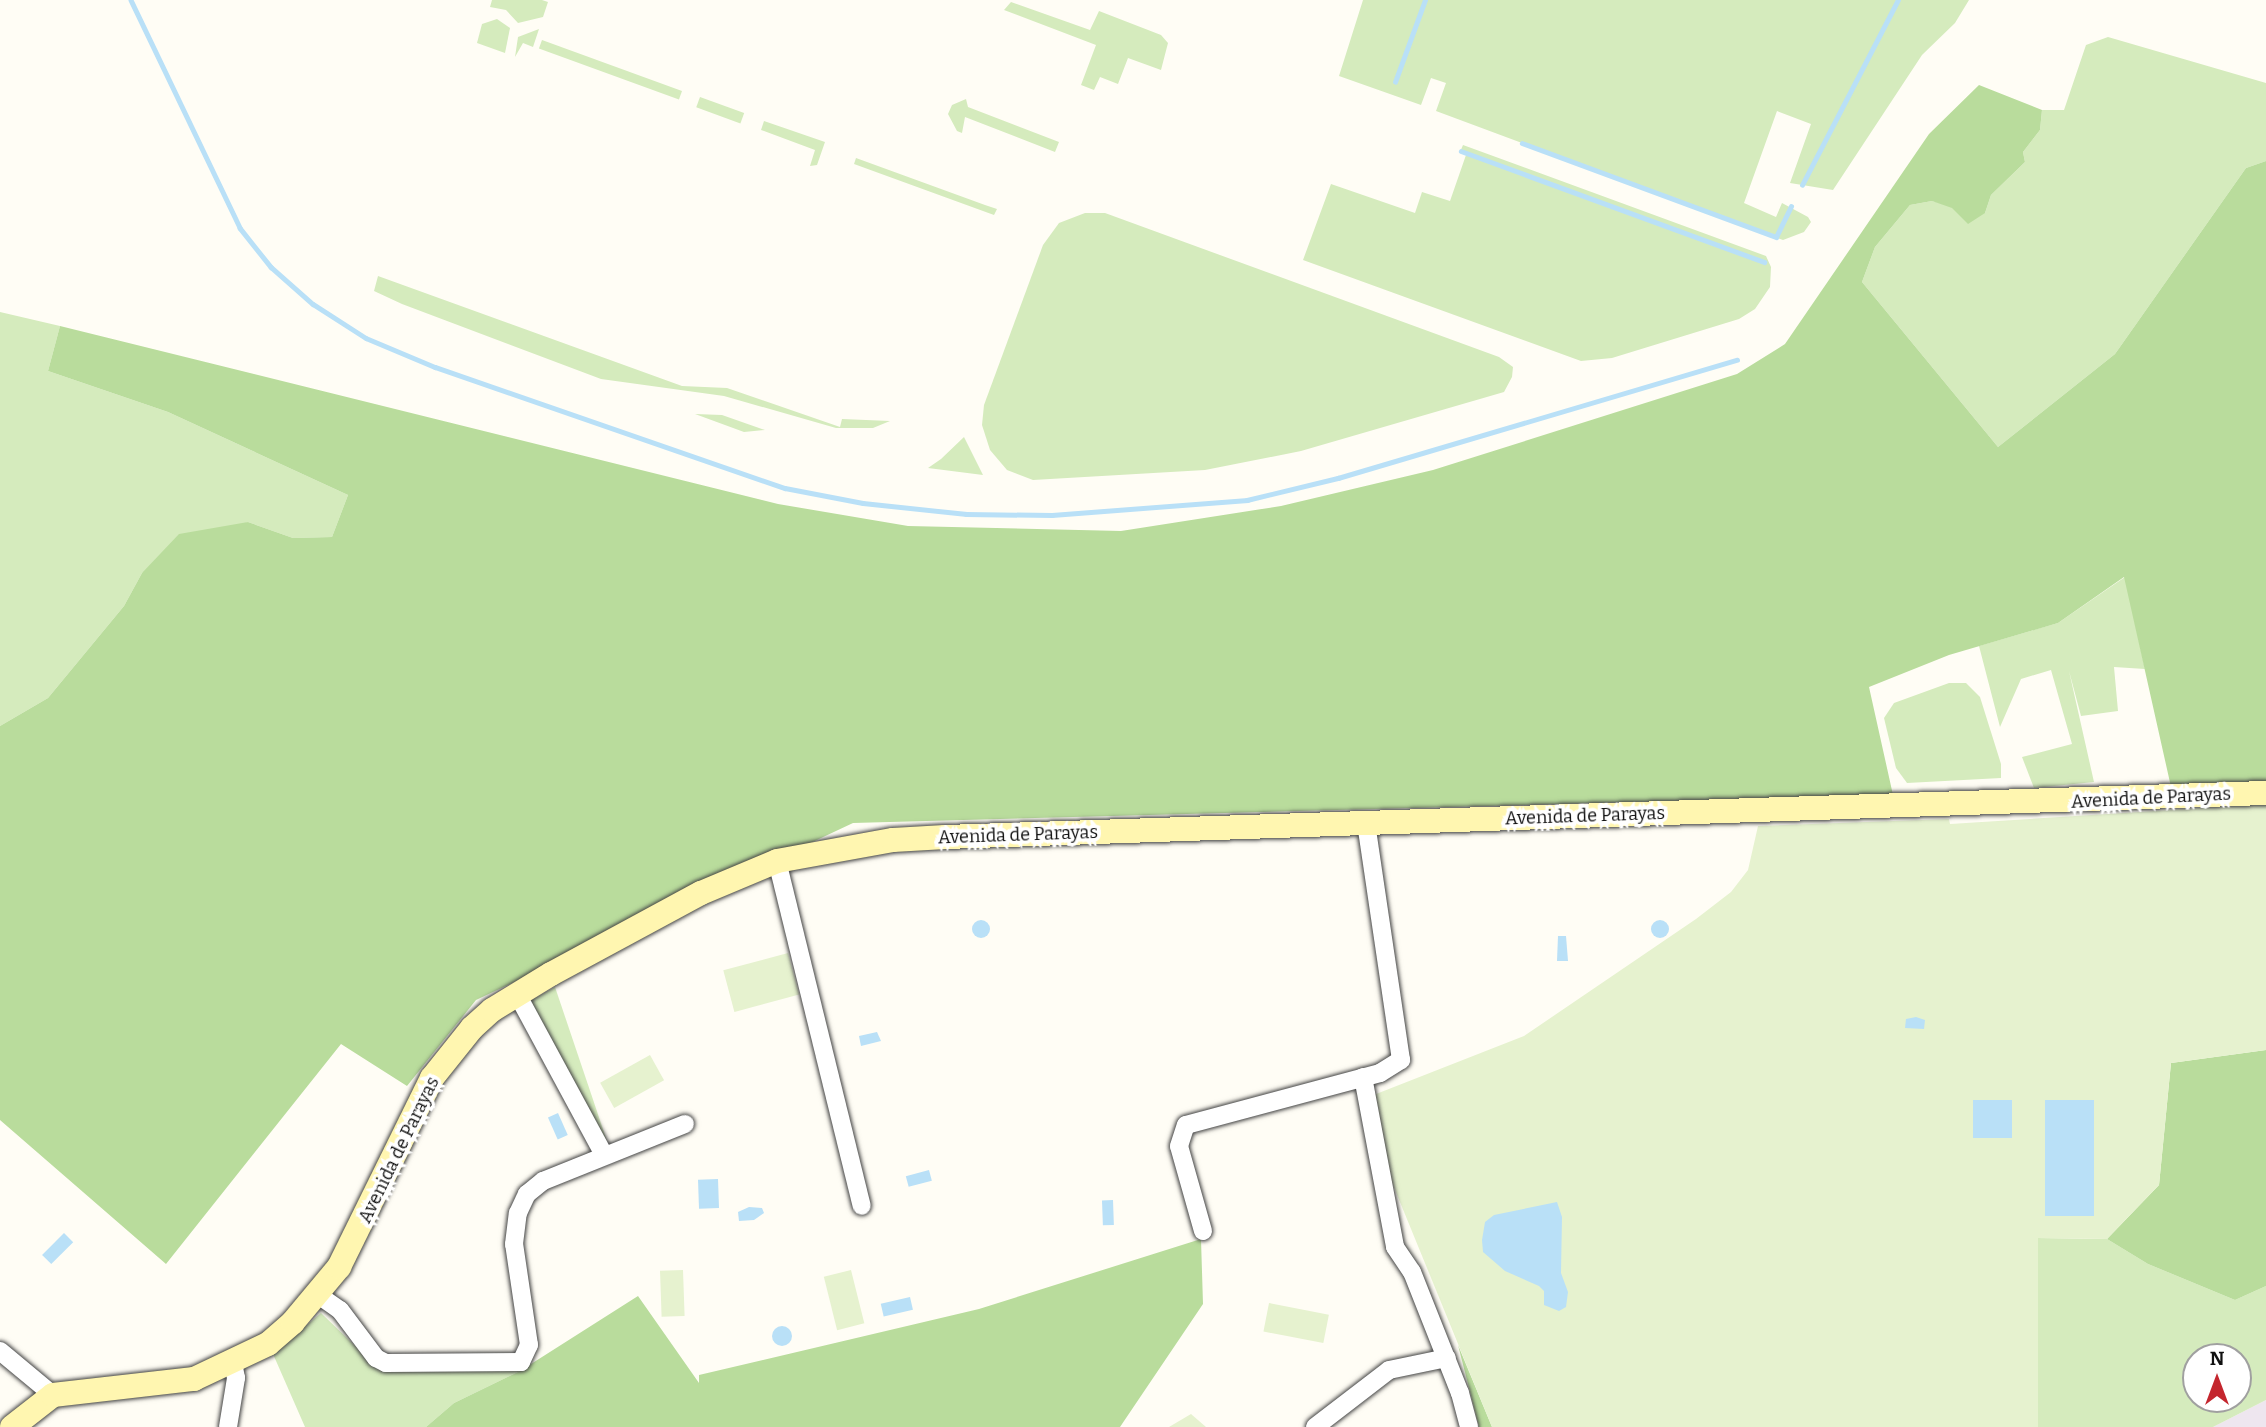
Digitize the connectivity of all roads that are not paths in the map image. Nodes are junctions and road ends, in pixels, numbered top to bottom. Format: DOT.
graph roads {
  1 [pos="2266,793"];
  2 [pos="1366,822"];
  3 [pos="777,861"];
  4 [pos="517,994"];
  5 [pos="1363,1077"];
  6 [pos="685,1124"];
  7 [pos="604,1155"];
  8 [pos="862,1206"];
  9 [pos="1203,1231"];
  10 [pos="317,1294"];
  11 [pos="0,1351"];
  12 [pos="1447,1357"];
  13 [pos="233,1362"];
  14 [pos="53,1395"];
  15 [pos="12,1427"];
  16 [pos="228,1427"];
  17 [pos="1315,1427"];
  18 [pos="1469,1427"];
  1 -- 2 [label="street, Avenida de Parayas"];
  2 -- 3 [label="street, Avenida de Parayas"];
  2 -- 5 [label="street"];
  3 -- 4 [label="street, Avenida de Parayas"];
  3 -- 8 [label="street"];
  4 -- 7 [label="street"];
  4 -- 10 [label="street, Avenida de Parayas"];
  5 -- 9 [label="street"];
  5 -- 12 [label="street"];
  6 -- 7 [label="street"];
  7 -- 10 [label="street"];
  10 -- 13 [label="street, Avenida de Parayas"];
  11 -- 14 [label="street"];
  12 -- 17 [label="street"];
  12 -- 18 [label="street"];
  13 -- 14 [label="street, Avenida de Parayas"];
  13 -- 16 [label="street"];
  14 -- 15 [label="street"];
}
